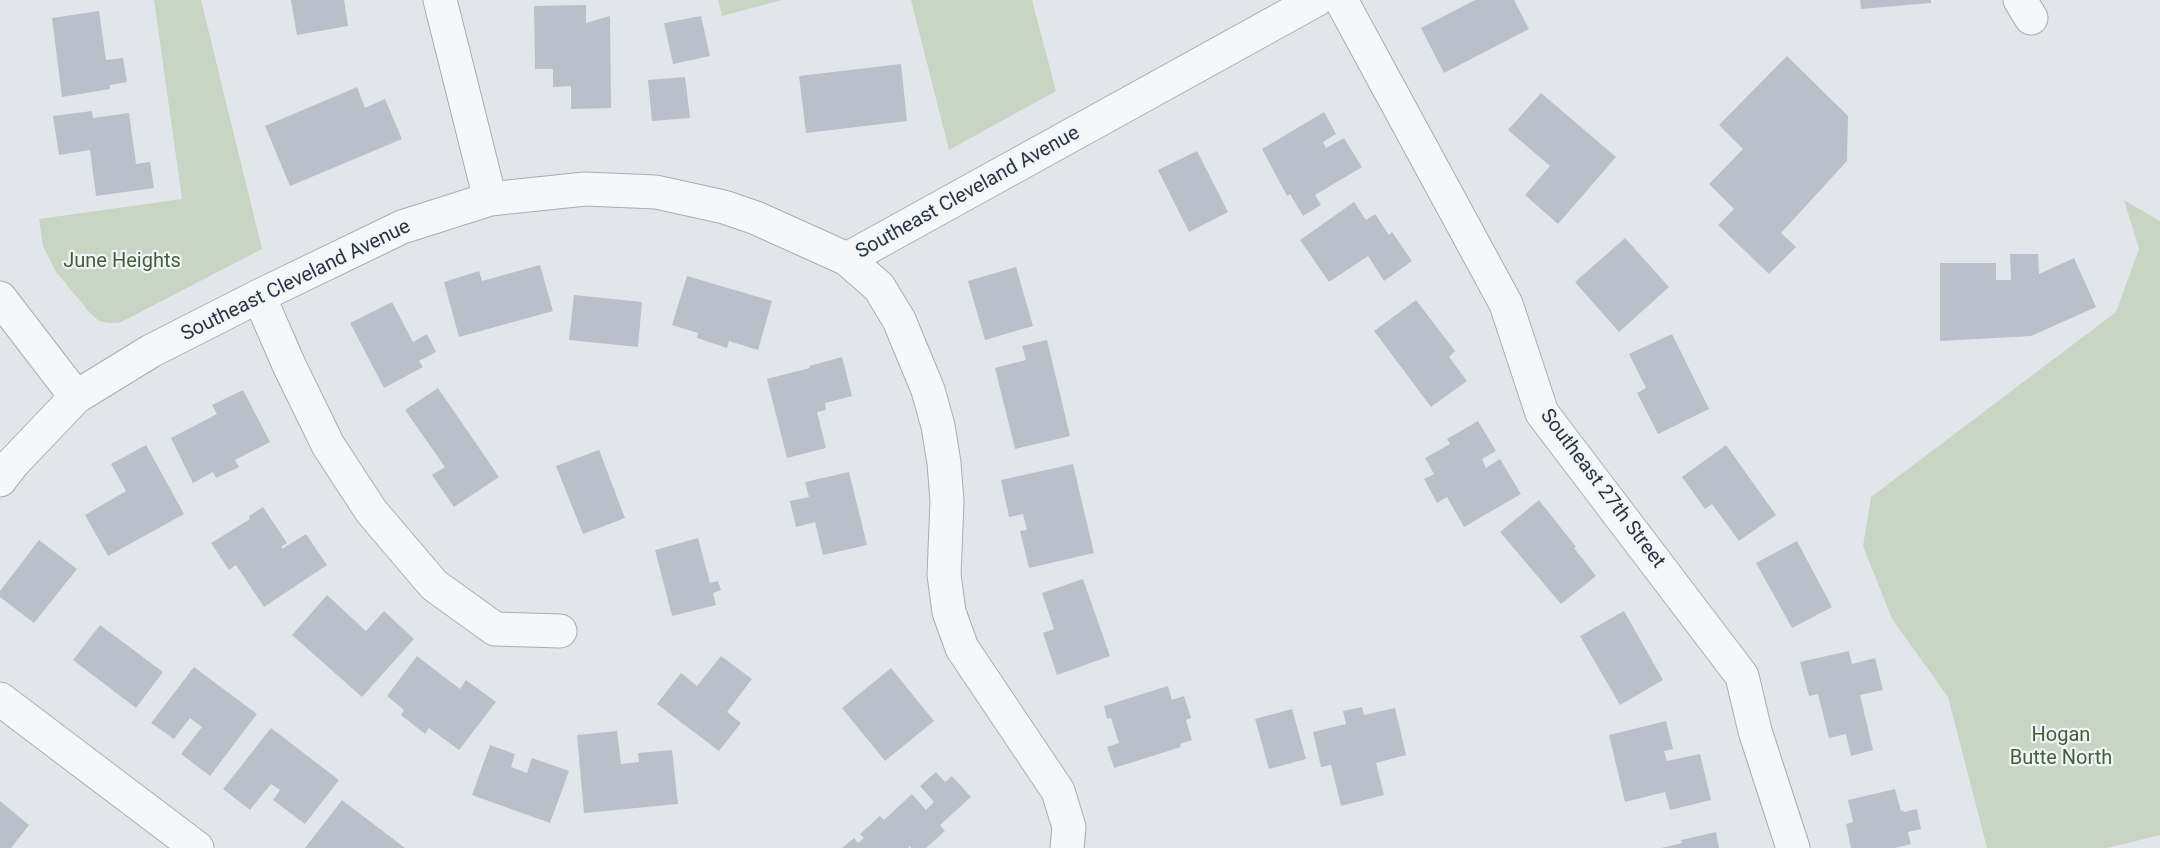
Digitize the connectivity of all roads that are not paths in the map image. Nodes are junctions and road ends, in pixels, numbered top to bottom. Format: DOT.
graph roads {
  1 [pos="440,0"];
  2 [pos="1316,0"];
  3 [pos="1341,0"];
  4 [pos="490,199"];
  5 [pos="848,260"];
  6 [pos="259,296"];
  7 [pos="0,298"];
  8 [pos="76,398"];
  9 [pos="0,480"];
  10 [pos="560,631"];
  11 [pos="0,699"];
  12 [pos="197,848"];
  13 [pos="1067,848"];
  14 [pos="1793,848"];
  1 -- 4 [label="street"];
  2 -- 5 [label="street, Southeast Cleveland Avenue"];
  3 -- 14 [label="street, Southeast 27th Street"];
  4 -- 5 [label="street, Southeast Cleveland Avenue"];
  4 -- 6 [label="street, Southeast Cleveland Avenue"];
  5 -- 13 [label="street"];
  6 -- 8 [label="street, Southeast Cleveland Avenue"];
  6 -- 10 [label="street"];
  7 -- 8 [label="street"];
  8 -- 9 [label="street, Southeast Cleveland Avenue"];
  11 -- 12 [label="street"];
}
